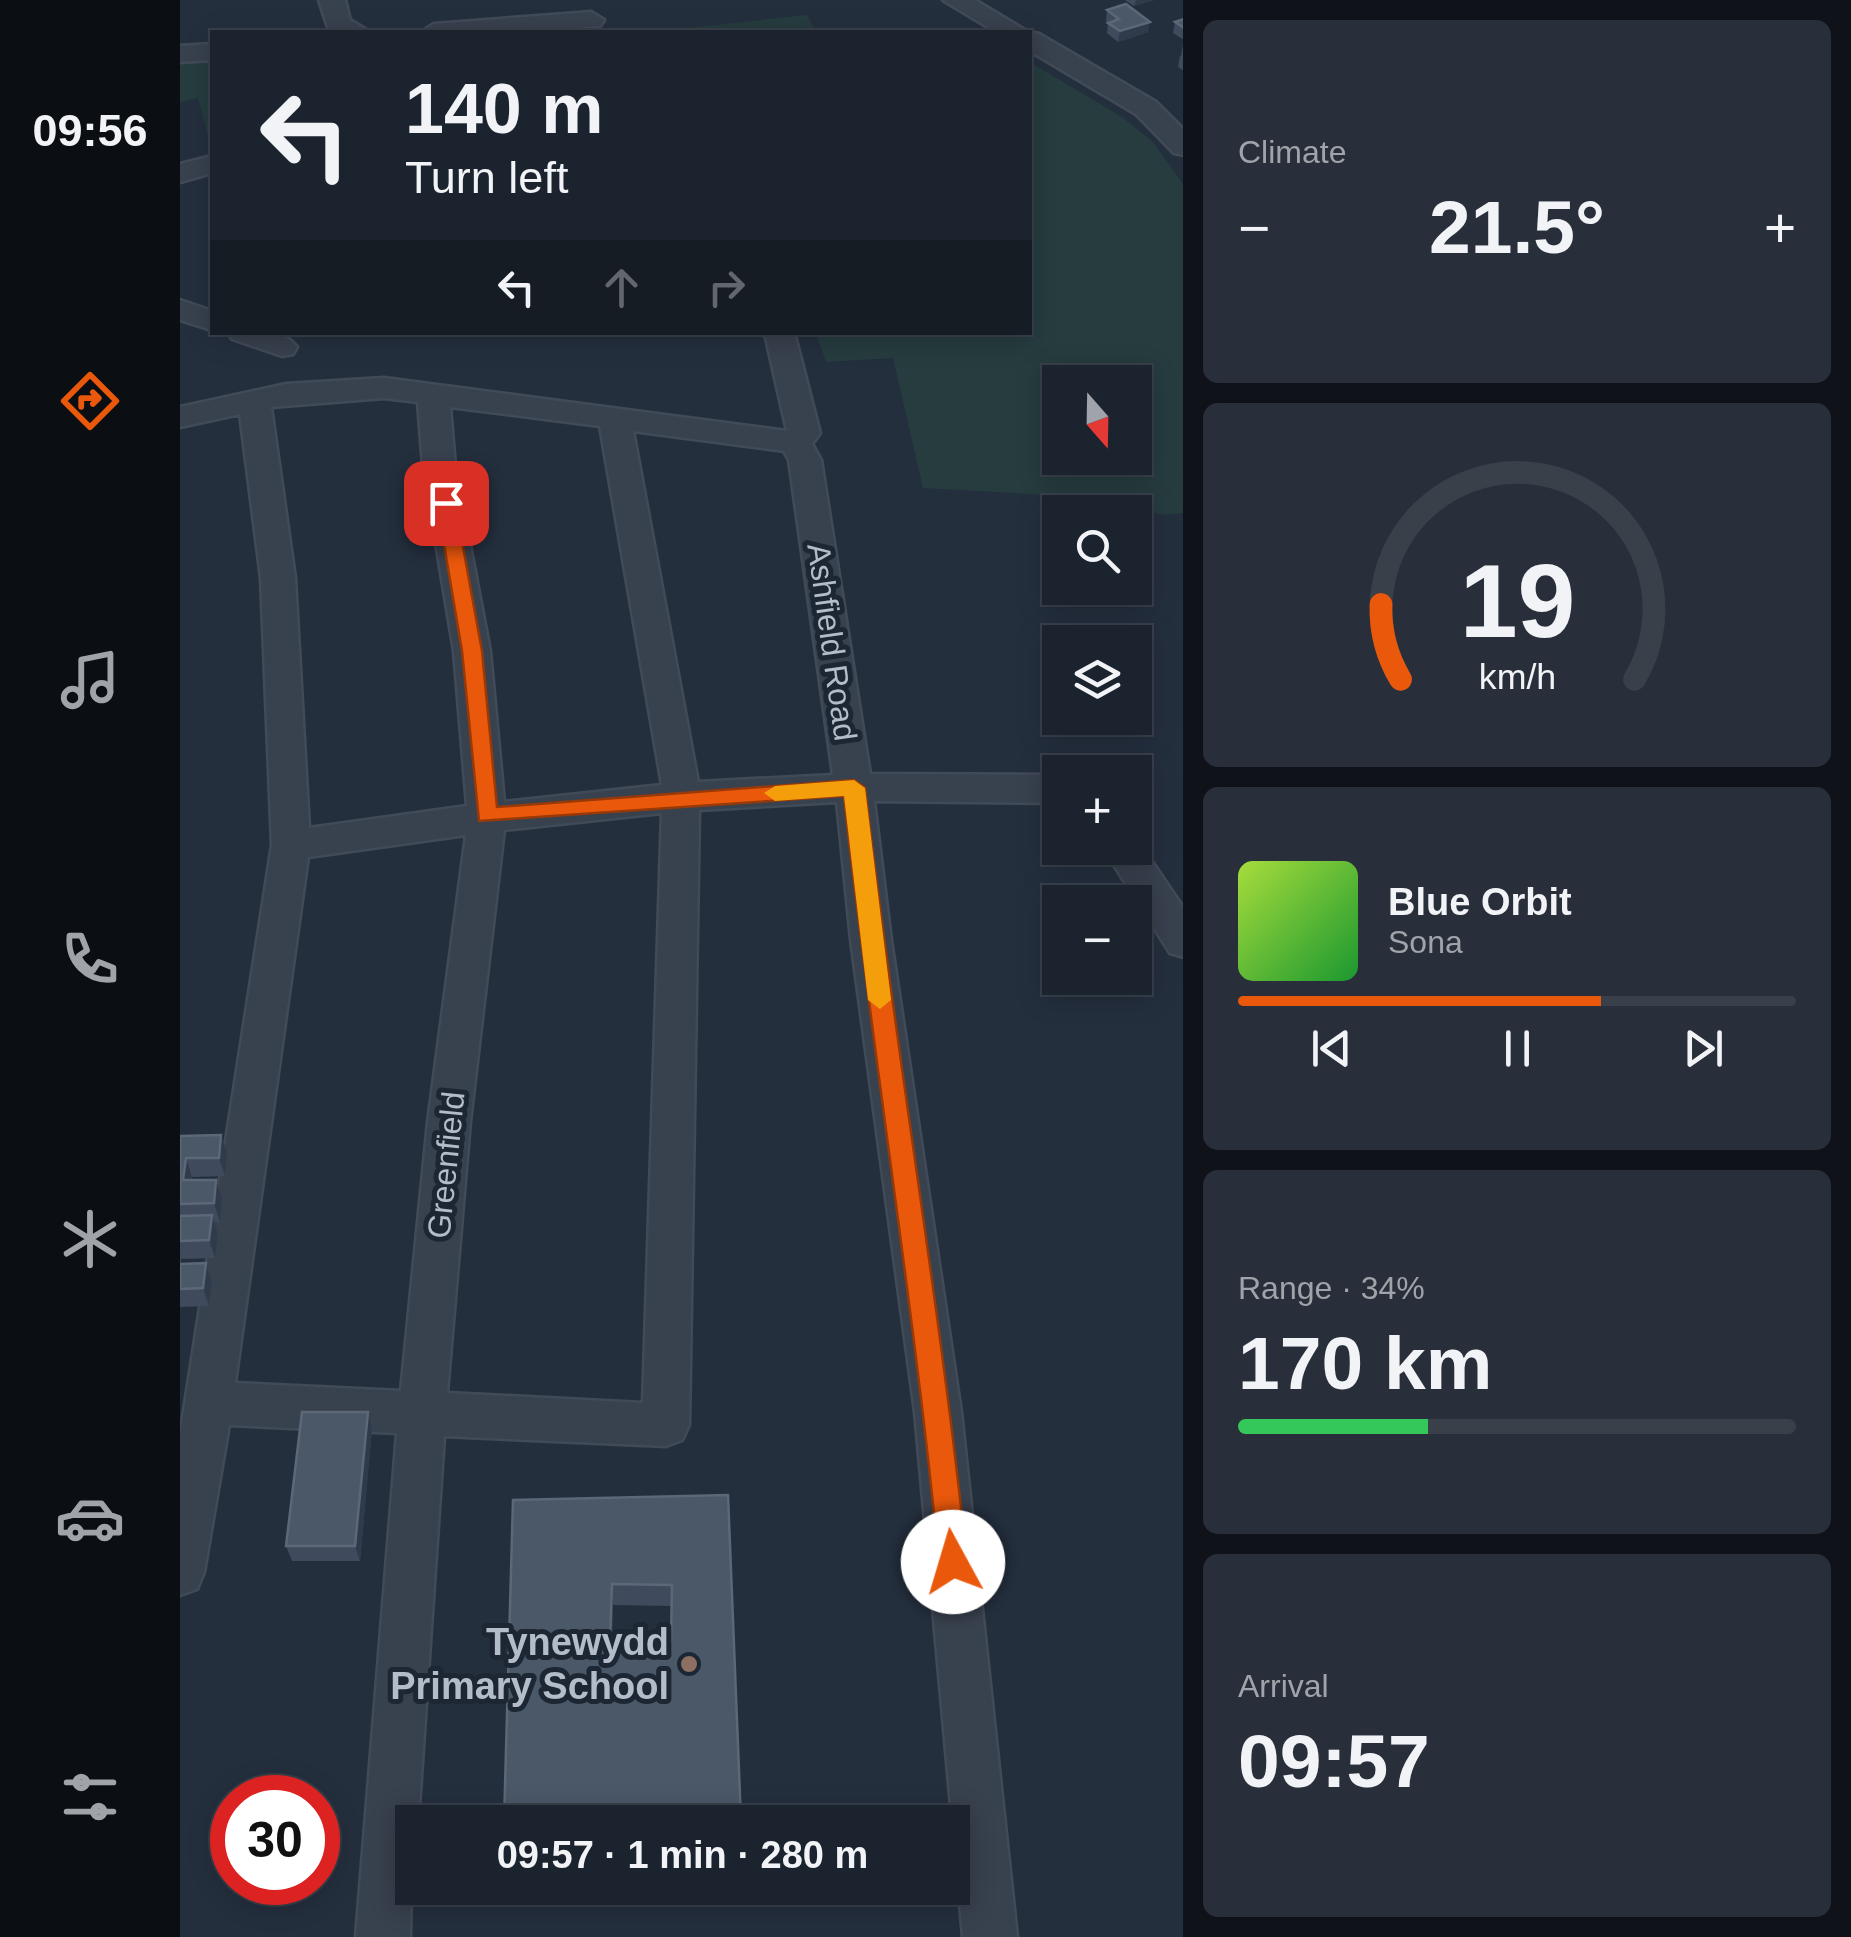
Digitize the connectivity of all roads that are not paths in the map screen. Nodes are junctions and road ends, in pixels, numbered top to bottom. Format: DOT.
graph roads {
  1 [pos="956,0"];
  2 [pos="339,1"];
  3 [pos="591,20"];
  4 [pos="351,30"];
  5 [pos="460,30"];
  6 [pos="1012,30"];
  7 [pos="1032,41"];
  8 [pos="210,52"];
  9 [pos="180,54"];
  10 [pos="1183,147"];
  11 [pos="210,166"];
  12 [pos="180,173"];
  13 [pos="210,290"];
  14 [pos="196,315"];
  15 [pos="252,335"];
  16 [pos="780,335"];
  17 [pos="282,347"];
  18 [pos="434,396"];
  19 [pos="254,401"];
  20 [pos="614,416"];
  21 [pos="180,418"];
  22 [pos="794,442"];
  23 [pos="854,788"];
  24 [pos="1042,788"];
  25 [pos="680,800"];
  26 [pos="487,816"];
  27 [pos="291,845"];
  28 [pos="1133,865"];
  29 [pos="1183,940"];
  30 [pos="209,1403"];
  31 [pos="422,1412"];
  32 [pos="180,1572"];
  33 [pos="383,1937"];
  34 [pos="990,1937"];
  1 -- 6 [label="street"];
  2 -- 4 [label="street"];
  3 -- 5 [label="street"];
  7 -- 10 [label="street"];
  8 -- 9 [label="street"];
  11 -- 12 [label="street"];
  13 -- 14 [label="street"];
  15 -- 17 [label="street"];
  16 -- 22 [label="street"];
  18 -- 19 [label="street"];
  18 -- 20 [label="street"];
  18 -- 26 [label="street, Greenfield"];
  19 -- 21 [label="street"];
  19 -- 27 [label="street"];
  20 -- 22 [label="street"];
  20 -- 25 [label="street"];
  22 -- 23 [label="street, Ashfield Road"];
  23 -- 24 [label="street"];
  23 -- 25 [label="street"];
  23 -- 34 [label="street, Ashfield Road"];
  25 -- 26 [label="street"];
  25 -- 31 [label="street"];
  26 -- 27 [label="street"];
  26 -- 31 [label="street, Greenfield"];
  27 -- 30 [label="street"];
  28 -- 29 [label="street"];
  30 -- 31 [label="street"];
  30 -- 32 [label="street"];
  31 -- 33 [label="street, Greenfield"];
}
